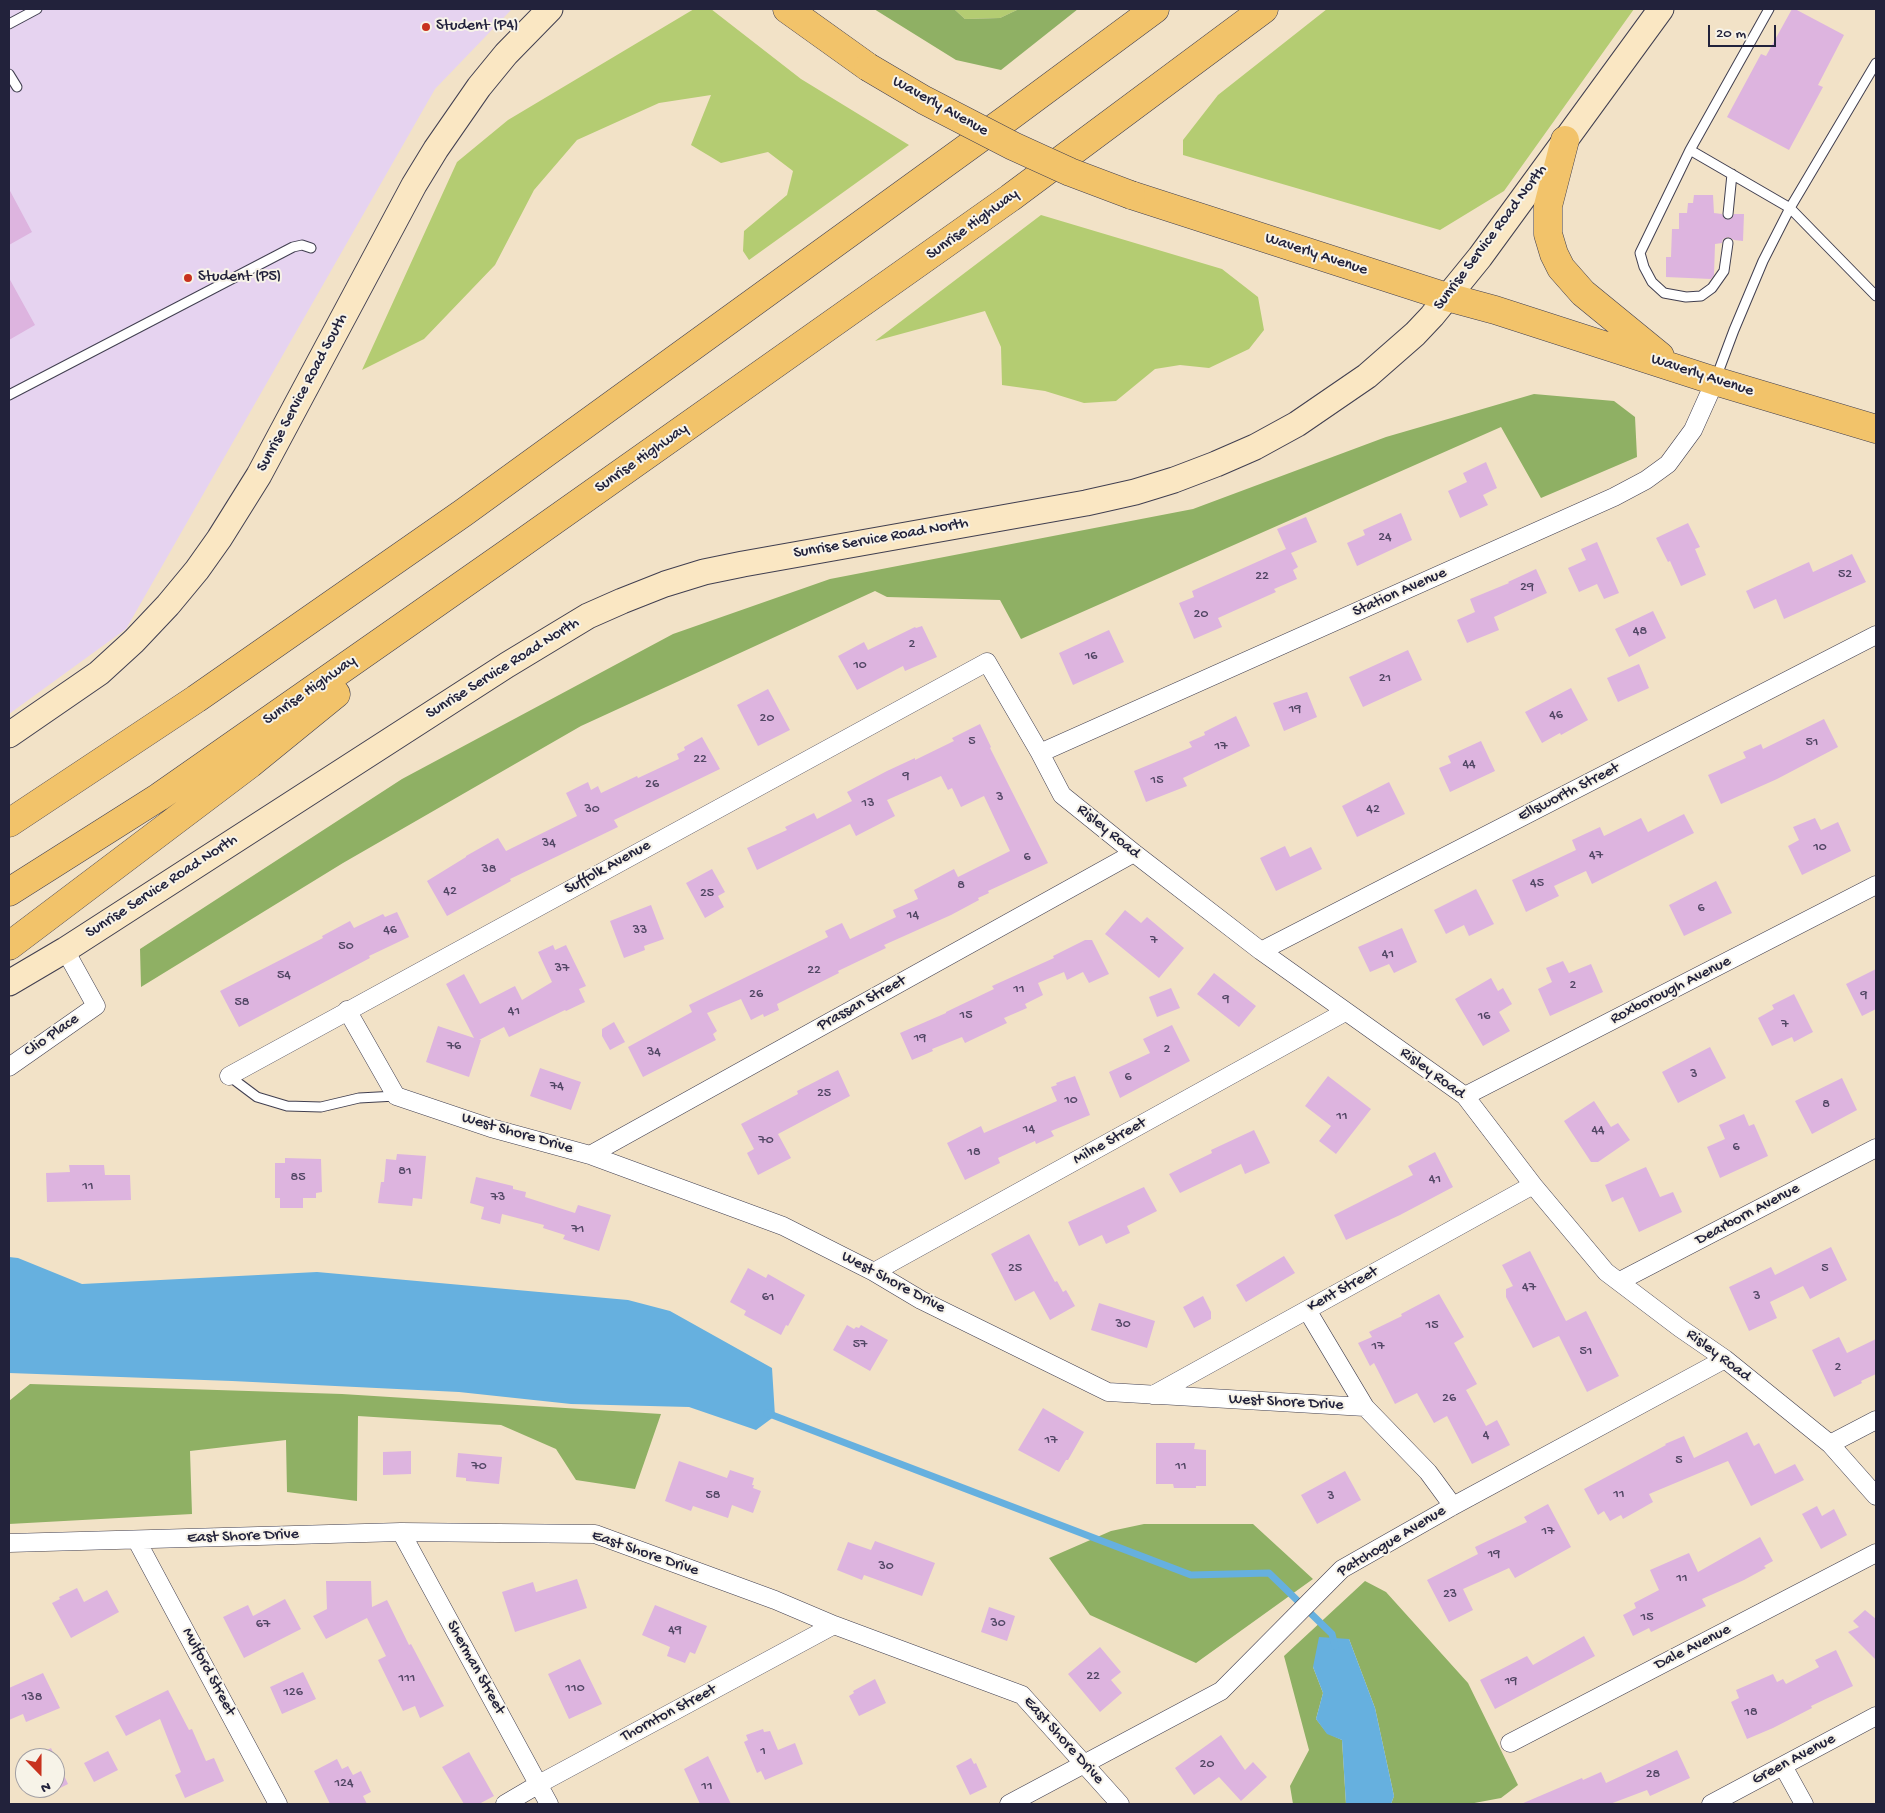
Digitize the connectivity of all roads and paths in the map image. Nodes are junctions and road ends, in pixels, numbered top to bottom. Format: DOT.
graph roads {
  1 [pos="37,9"];
  2 [pos="550,9"];
  3 [pos="787,9"];
  4 [pos="1154,9"];
  5 [pos="1264,9"];
  6 [pos="1661,9"];
  7 [pos="1769,9"];
  8 [pos="9,24"];
  9 [pos="1876,62"];
  10 [pos="9,74"];
  11 [pos="17,87"];
  12 [pos="1565,140"];
  13 [pos="1690,150"];
  14 [pos="1732,174"];
  15 [pos="1790,208"];
  16 [pos="1728,214"];
  17 [pos="1728,243"];
  18 [pos="311,248"];
  19 [pos="1876,296"];
  20 [pos="1447,297"];
  21 [pos="1672,367"];
  22 [pos="1715,381"];
  23 [pos="9,395"];
  24 [pos="1876,429"];
  25 [pos="508,554"];
  26 [pos="1876,635"];
  27 [pos="987,662"];
  28 [pos="99,673"];
  29 [pos="9,716"];
  30 [pos="9,736"];
  31 [pos="1040,753"];
  32 [pos="60,790"];
  33 [pos="9,815"];
  34 [pos="9,823"];
  35 [pos="1134,853"];
  36 [pos="1876,885"];
  37 [pos="9,892"];
  38 [pos="9,946"];
  39 [pos="65,950"];
  40 [pos="1261,951"];
  41 [pos="9,983"];
  42 [pos="347,1010"];
  43 [pos="1345,1012"];
  44 [pos="9,1067"];
  45 [pos="229,1076"];
  46 [pos="396,1096"];
  47 [pos="1466,1096"];
  48 [pos="1876,1148"];
  49 [pos="590,1155"];
  50 [pos="1534,1185"];
  51 [pos="874,1272"];
  52 [pos="1620,1281"];
  53 [pos="1307,1310"];
  54 [pos="1725,1359"];
  55 [pos="1153,1396"];
  56 [pos="1365,1408"];
  57 [pos="1876,1420"];
  58 [pos="1830,1444"];
  59 [pos="1876,1496"];
  60 [pos="1453,1506"];
  61 [pos="401,1532"];
  62 [pos="137,1541"];
  63 [pos="9,1543"];
  64 [pos="1876,1553"];
  65 [pos="834,1626"];
  66 [pos="1876,1716"];
  67 [pos="1510,1743"];
  68 [pos="1083,1763"];
  69 [pos="1783,1766"];
  70 [pos="539,1784"];
  71 [pos="278,1804"];
  72 [pos="505,1804"];
  73 [pos="549,1804"];
  74 [pos="1009,1804"];
  75 [pos="1120,1804"];
  76 [pos="1711,1804"];
  77 [pos="1804,1804"];
  1 -- 8 [label="lane"];
  2 -- 28 [label="main road, Sunrise Service Road South"];
  3 -- 20 [label="main road, Waverly Avenue, bridge"];
  4 -- 32 [label="main road"];
  5 -- 25 [label="main road, Sunrise Highway"];
  6 -- 12 [label="main road, Sunrise Service Road North"];
  7 -- 13 [label="lane"];
  9 -- 15 [label="lane"];
  10 -- 11 [label="lane"];
  12 -- 20 [label="main road, Sunrise Service Road North"];
  12 -- 21 [label="main road"];
  13 -- 14 [label="lane"];
  13 -- 17 [label="lane"];
  14 -- 15 [label="lane"];
  14 -- 16 [label="lane"];
  15 -- 19 [label="lane"];
  15 -- 22 [label="lane"];
  18 -- 23 [label="lane"];
  20 -- 21 [label="main road, Waverly Avenue"];
  20 -- 39 [label="main road, Sunrise Service Road North"];
  21 -- 22 [label="main road, Waverly Avenue"];
  22 -- 24 [label="main road, Waverly Avenue"];
  22 -- 31 [label="street, Station Avenue"];
  25 -- 37 [label="main road, Sunrise Highway"];
  25 -- 38 [label="main road"];
  26 -- 40 [label="street, Ellsworth Street"];
  27 -- 31 [label="street, Risley Road"];
  27 -- 42 [label="street, Suffolk Avenue"];
  28 -- 29 [label="main road"];
  28 -- 30 [label="main road, Sunrise Service Road South"];
  31 -- 35 [label="street, Risley Road"];
  32 -- 33 [label="main road"];
  32 -- 34 [label="main road"];
  35 -- 40 [label="street, Risley Road"];
  35 -- 49 [label="street, Prassan Street"];
  36 -- 47 [label="street, Roxborough Avenue"];
  39 -- 41 [label="main road, Sunrise Service Road North"];
  39 -- 44 [label="street, Clio Place"];
  40 -- 43 [label="street, Risley Road"];
  42 -- 45 [label="street, Suffolk Avenue"];
  42 -- 46 [label="street"];
  43 -- 47 [label="street, Risley Road"];
  43 -- 51 [label="street, Milne Street"];
  45 -- 46 [label="lane"];
  46 -- 49 [label="street, West Shore Drive"];
  47 -- 50 [label="street, Risley Road"];
  48 -- 52 [label="street, Dearborn Avenue"];
  49 -- 51 [label="street, West Shore Drive"];
  50 -- 52 [label="street, Risley Road"];
  50 -- 53 [label="street, Kent Street"];
  51 -- 55 [label="street, West Shore Drive"];
  52 -- 54 [label="street, Risley Road"];
  53 -- 55 [label="street, Kent Street"];
  53 -- 56 [label="street"];
  54 -- 58 [label="street, Risley Road"];
  54 -- 60 [label="street, Patchogue Avenue"];
  55 -- 56 [label="street, West Shore Drive"];
  56 -- 60 [label="street, West Shore Drive"];
  57 -- 58 [label="street"];
  58 -- 59 [label="street, Risley Road"];
  60 -- 68 [label="street, Patchogue Avenue"];
  61 -- 62 [label="street, East Shore Drive"];
  61 -- 65 [label="street, East Shore Drive"];
  61 -- 70 [label="street, Sherman Street"];
  62 -- 63 [label="street, East Shore Drive"];
  62 -- 71 [label="street, Mulford Street"];
  64 -- 67 [label="street, Dale Avenue"];
  65 -- 68 [label="street, East Shore Drive"];
  65 -- 70 [label="street, Thornton Street"];
  66 -- 69 [label="street, Green Avenue"];
  68 -- 74 [label="street, Patchogue Avenue"];
  68 -- 75 [label="street, East Shore Drive"];
  69 -- 76 [label="street, Green Avenue"];
  69 -- 77 [label="street"];
  70 -- 72 [label="street, Thornton Street"];
  70 -- 73 [label="street, Sherman Street"];
}
